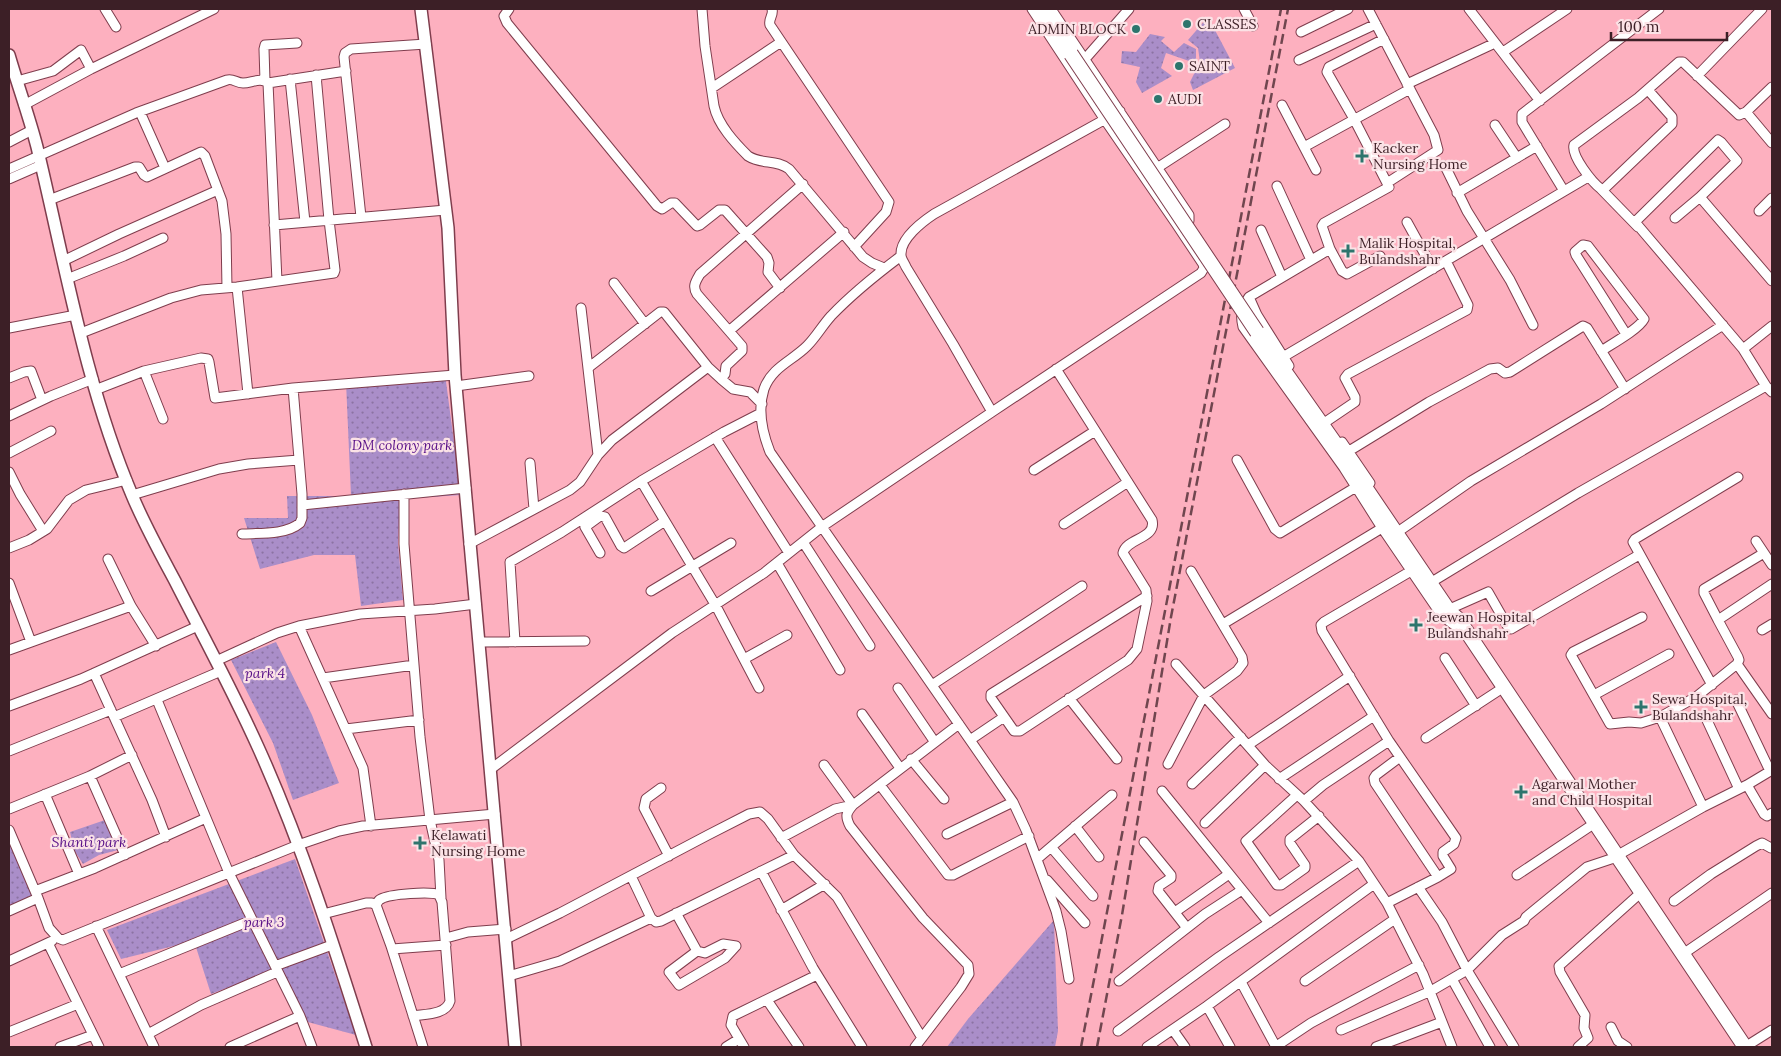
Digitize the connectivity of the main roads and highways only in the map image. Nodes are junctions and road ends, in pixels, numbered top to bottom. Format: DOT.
graph roads {
  1 [pos="1041,9"];
  2 [pos="1456,623"];
  3 [pos="1614,857"];
  4 [pos="1736,1047"];
  5 [pos="1745,1047"];
  1 -- 2 [label="main road, bridge"];
  2 -- 3 [label="main road"];
  2 -- 3 [label="main road"];
  3 -- 4 [label="main road"];
  3 -- 5 [label="main road"];
}
